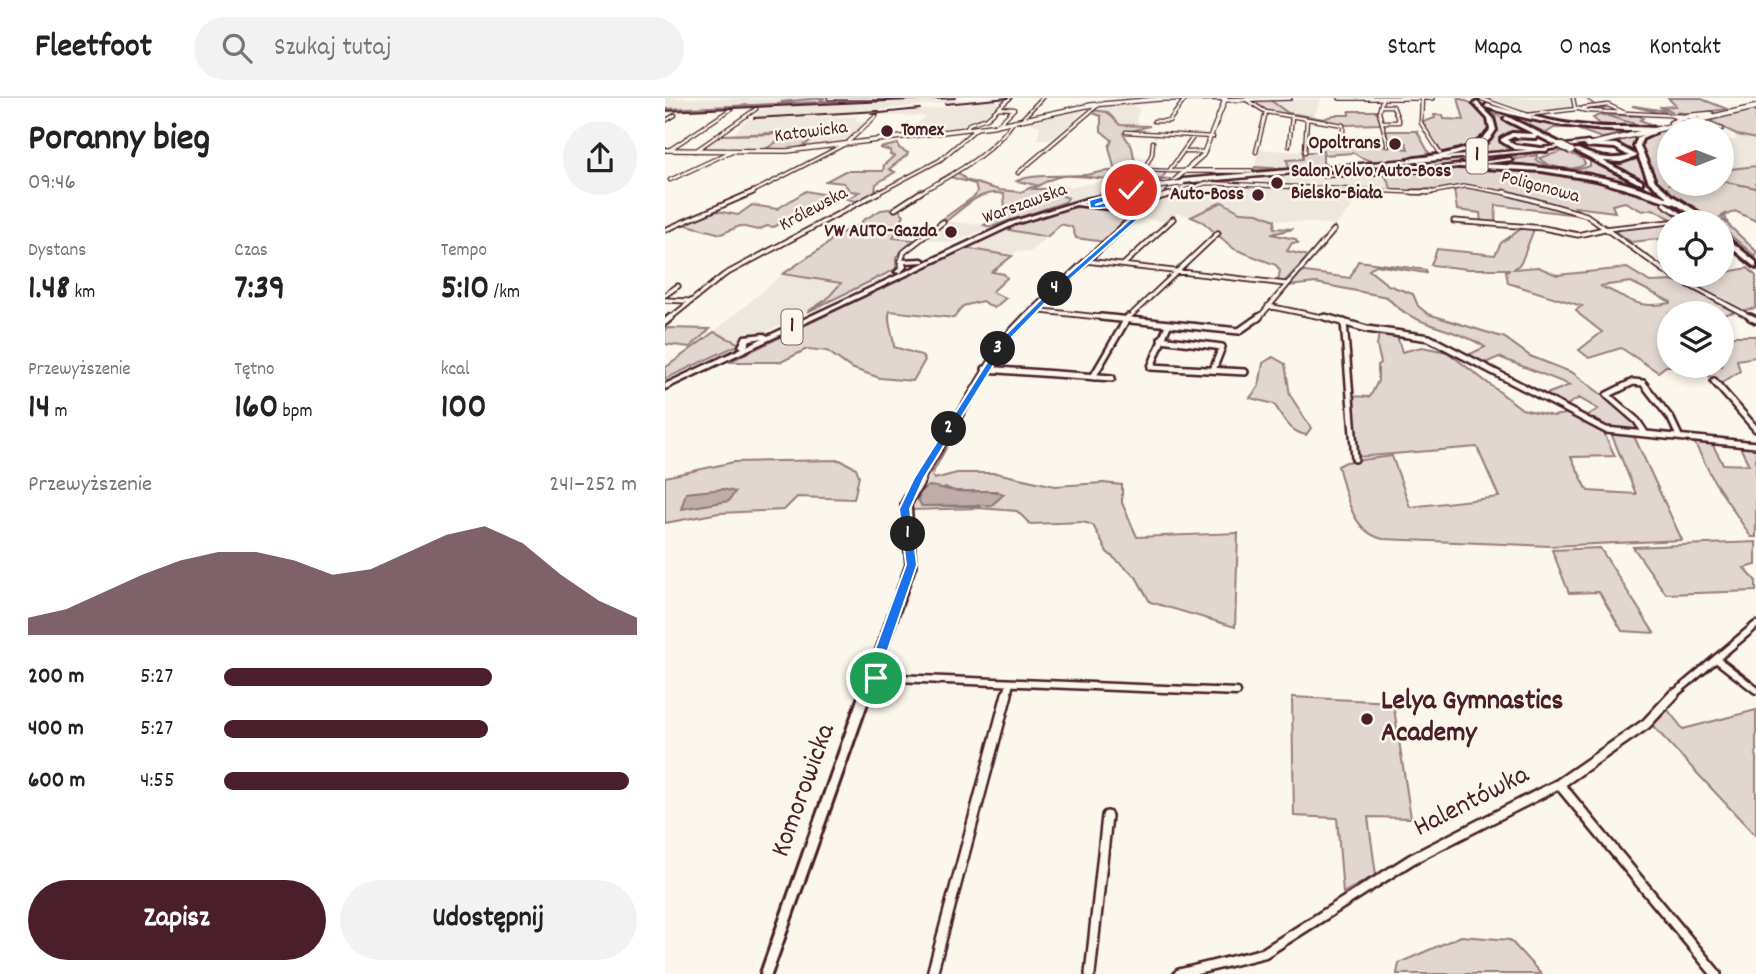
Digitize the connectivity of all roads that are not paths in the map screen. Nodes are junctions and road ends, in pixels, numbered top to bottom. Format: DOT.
graph roads {
  1 [pos="829,98"];
  2 [pos="884,98"];
  3 [pos="1010,98"];
  4 [pos="1042,98"];
  5 [pos="1290,98"];
  6 [pos="1340,98"];
  7 [pos="1432,98"];
  8 [pos="1468,98"];
  9 [pos="1573,98"];
  10 [pos="1159,99"];
  11 [pos="1186,99"];
  12 [pos="1209,99"];
  13 [pos="1228,99"];
  14 [pos="1245,99"];
  15 [pos="1422,99"];
  16 [pos="1382,100"];
  17 [pos="1478,101"];
  18 [pos="1098,105"];
  19 [pos="1381,106"];
  20 [pos="1487,106"];
  21 [pos="1755,106"];
  22 [pos="997,108"];
  23 [pos="1578,108"];
  24 [pos="731,109"];
  25 [pos="756,109"];
  26 [pos="1590,109"];
  27 [pos="1266,112"];
  28 [pos="1660,113"];
  29 [pos="674,115"];
  30 [pos="1629,115"];
  31 [pos="1670,115"];
  32 [pos="876,116"];
  33 [pos="1292,116"];
  34 [pos="1692,116"];
  35 [pos="1307,118"];
  36 [pos="1680,118"];
  37 [pos="1673,119"];
  38 [pos="1684,119"];
  39 [pos="1702,119"];
  40 [pos="1709,119"];
  41 [pos="1021,120"];
  42 [pos="665,121"];
  43 [pos="1014,121"];
  44 [pos="1154,121"];
  45 [pos="1382,122"];
  46 [pos="998,125"];
  47 [pos="977,128"];
  48 [pos="966,129"];
  49 [pos="1655,129"];
  50 [pos="1126,132"];
  51 [pos="1194,136"];
  52 [pos="1213,136"];
  53 [pos="1343,139"];
  54 [pos="1551,139"];
  55 [pos="1153,142"];
  56 [pos="846,143"];
  57 [pos="1587,144"];
  58 [pos="1289,146"];
  59 [pos="1388,146"];
  60 [pos="667,150"];
  61 [pos="1549,150"];
  62 [pos="695,151"];
  63 [pos="730,152"];
  64 [pos="1186,152"];
  65 [pos="1205,152"];
  66 [pos="1256,152"];
  67 [pos="1305,152"];
  68 [pos="1578,152"];
  69 [pos="1440,153"];
  70 [pos="1408,162"];
  71 [pos="1461,166"];
  72 [pos="1169,171"];
  73 [pos="1185,171"];
  74 [pos="1251,171"];
  75 [pos="1289,171"];
  76 [pos="1018,173"];
  77 [pos="1266,177"];
  78 [pos="670,180"];
  79 [pos="1183,182"];
  80 [pos="1259,183"];
  81 [pos="1163,186"];
  82 [pos="1080,194"];
  83 [pos="1100,196"];
  84 [pos="1069,197"];
  85 [pos="1152,197"];
  86 [pos="1677,202"];
  87 [pos="1664,204"];
  88 [pos="1064,205"];
  89 [pos="1093,206"];
  90 [pos="894,209"];
  91 [pos="1688,210"];
  92 [pos="1690,210"];
  93 [pos="1173,219"];
  94 [pos="1454,221"];
  95 [pos="943,222"];
  96 [pos="1013,223"];
  97 [pos="1007,229"];
  98 [pos="1609,229"];
  99 [pos="665,230"];
  100 [pos="1334,230"];
  101 [pos="1218,233"];
  102 [pos="975,244"];
  103 [pos="1734,244"];
  104 [pos="955,249"];
  105 [pos="924,260"];
  106 [pos="901,261"];
  107 [pos="1086,261"];
  108 [pos="1756,263"];
  109 [pos="1657,264"];
  110 [pos="1123,265"];
  111 [pos="1178,271"];
  112 [pos="898,272"];
  113 [pos="1286,284"];
  114 [pos="678,286"];
  115 [pos="1694,287"];
  116 [pos="665,298"];
  117 [pos="688,301"];
  118 [pos="1268,306"];
  119 [pos="1032,310"];
  120 [pos="1125,320"];
  121 [pos="1756,320"];
  122 [pos="665,322"];
  123 [pos="1344,322"];
  124 [pos="1168,325"];
  125 [pos="1161,340"];
  126 [pos="985,369"];
  127 [pos="1213,370"];
  128 [pos="1245,372"];
  129 [pos="1093,377"];
  130 [pos="1112,379"];
  131 [pos="1714,381"];
  132 [pos="665,385"];
  133 [pos="1756,429"];
  134 [pos="1645,433"];
  135 [pos="1679,436"];
  136 [pos="1756,444"];
  137 [pos="1355,459"];
  138 [pos="1756,625"];
  139 [pos="1716,659"];
  140 [pos="871,677"];
  141 [pos="1010,683"];
  142 [pos="1756,690"];
  143 [pos="1237,692"];
  144 [pos="1559,785"];
  145 [pos="1107,816"];
  146 [pos="1221,970"];
  147 [pos="766,974"];
  148 [pos="932,974"];
  149 [pos="1090,974"];
  150 [pos="1179,974"];
  151 [pos="1716,974"];
  1 -- 2 [label="street"];
  3 -- 22 [label="street"];
  4 -- 41 [label="street"];
  5 -- 14 [label="street, Katowicka"];
  6 -- 16 [label="street"];
  7 -- 15 [label="street"];
  8 -- 17 [label="highway"];
  8 -- 20 [label="highway"];
  9 -- 23 [label="street"];
  10 -- 11 [label="street, Katowicka"];
  10 -- 18 [label="street, Katowicka"];
  11 -- 12 [label="street, Katowicka"];
  11 -- 44 [label="street"];
  12 -- 13 [label="street, Katowicka"];
  13 -- 14 [label="street, Katowicka"];
  13 -- 52 [label="street"];
  14 -- 27 [label="street"];
  15 -- 16 [label="street"];
  15 -- 69 [label="street"];
  16 -- 19 [label="street"];
  17 -- 23 [label="street"];
  17 -- 54 [label="highway"];
  17 -- 70 [label="highway"];
  18 -- 41 [label="street, Katowicka"];
  18 -- 76 [label="street"];
  19 -- 45 [label="street"];
  19 -- 45 [label="street"];
  20 -- 49 [label="highway"];
  20 -- 54 [label="highway"];
  21 -- 34 [label="main road, Warszawska"];
  21 -- 40 [label="main road, Warszawska"];
  22 -- 46 [label="street"];
  22 -- 48 [label="street"];
  23 -- 26 [label="street"];
  24 -- 60 [label="street"];
  25 -- 62 [label="street"];
  26 -- 30 [label="street"];
  26 -- 30 [label="street"];
  27 -- 33 [label="street"];
  27 -- 66 [label="street"];
  28 -- 30 [label="street"];
  28 -- 31 [label="street"];
  28 -- 34 [label="street"];
  29 -- 42 [label="street"];
  31 -- 36 [label="street"];
  31 -- 37 [label="street"];
  32 -- 56 [label="street"];
  33 -- 35 [label="street"];
  33 -- 58 [label="street"];
  34 -- 36 [label="main road, Warszawska"];
  34 -- 39 [label="street"];
  35 -- 53 [label="street"];
  35 -- 67 [label="street"];
  36 -- 38 [label="street"];
  41 -- 43 [label="street, Katowicka"];
  43 -- 46 [label="street, Katowicka"];
  43 -- 90 [label="street"];
  45 -- 59 [label="street"];
  46 -- 47 [label="street, Katowicka"];
  47 -- 48 [label="street, Katowicka"];
  47 -- 117 [label="street, Królewska"];
  48 -- 56 [label="street, Katowicka"];
  49 -- 57 [label="main road, Warszawska"];
  49 -- 86 [label="highway"];
  50 -- 51 [label="street"];
  51 -- 52 [label="street"];
  51 -- 64 [label="street"];
  52 -- 65 [label="street"];
  54 -- 57 [label="highway"];
  54 -- 61 [label="highway"];
  54 -- 68 [label="highway, bridge"];
  55 -- 72 [label="street"];
  56 -- 63 [label="street, Katowicka"];
  56 -- 99 [label="street"];
  57 -- 61 [label="main road, Warszawska / 1"];
  57 -- 68 [label="highway"];
  60 -- 62 [label="street, Katowicka"];
  61 -- 68 [label="highway"];
  61 -- 70 [label="main road, Warszawska / 1"];
  61 -- 71 [label="main road, Warszawska / 1"];
  62 -- 63 [label="street, Katowicka"];
  63 -- 78 [label="street"];
  64 -- 65 [label="street"];
  64 -- 72 [label="street"];
  65 -- 73 [label="street"];
  68 -- 86 [label="highway"];
  70 -- 75 [label="main road, Warszawska / 1"];
  71 -- 77 [label="main road, Warszawska / 1"];
  71 -- 86 [label="highway"];
  72 -- 73 [label="street"];
  73 -- 74 [label="street"];
  73 -- 81 [label="street"];
  74 -- 75 [label="main road"];
  75 -- 79 [label="main road, Warszawska / 1"];
  77 -- 79 [label="main road, Warszawska / 1"];
  77 -- 80 [label="main road"];
  79 -- 81 [label="main road, Warszawska / 1, bridge"];
  80 -- 85 [label="street, Poligonowa"];
  80 -- 98 [label="street, Poligonowa"];
  81 -- 83 [label="main road, Warszawska / 1"];
  81 -- 85 [label="street"];
  82 -- 83 [label="main road"];
  83 -- 88 [label="main road, Warszawska / 1"];
  83 -- 89 [label="main road"];
  84 -- 88 [label="main road"];
  85 -- 89 [label="main road"];
  85 -- 107 [label="street"];
  86 -- 91 [label="highway"];
  86 -- 92 [label="highway"];
  87 -- 98 [label="street"];
  88 -- 89 [label="main road"];
  88 -- 96 [label="main road, Warszawska / 1"];
  88 -- 105 [label="main road, Warszawska / 1"];
  93 -- 110 [label="street"];
  94 -- 98 [label="street"];
  95 -- 106 [label="street"];
  96 -- 97 [label="main road"];
  96 -- 104 [label="main road, Warszawska / 1"];
  98 -- 109 [label="street, Poligonowa"];
  100 -- 113 [label="street"];
  101 -- 111 [label="street"];
  102 -- 104 [label="main road"];
  103 -- 108 [label="highway"];
  104 -- 132 [label="main road, Warszawska / 1"];
  105 -- 106 [label="main road"];
  105 -- 112 [label="main road, Warszawska / 1"];
  106 -- 112 [label="main road"];
  107 -- 110 [label="street"];
  107 -- 119 [label="street"];
  110 -- 111 [label="street"];
  111 -- 113 [label="street"];
  111 -- 120 [label="street"];
  112 -- 132 [label="main road, Warszawska / 1"];
  113 -- 118 [label="street"];
  114 -- 116 [label="street"];
  115 -- 121 [label="street, Poligonowa"];
  116 -- 117 [label="street"];
  117 -- 122 [label="street, Królewska"];
  118 -- 123 [label="street"];
  118 -- 124 [label="street"];
  119 -- 120 [label="street"];
  119 -- 126 [label="street"];
  120 -- 124 [label="street"];
  120 -- 129 [label="street"];
  123 -- 134 [label="street"];
  123 -- 137 [label="street"];
  124 -- 125 [label="street"];
  125 -- 127 [label="street"];
  125 -- 127 [label="street"];
  126 -- 129 [label="street"];
  126 -- 140 [label="street, Komorowicka"];
  127 -- 128 [label="street"];
  129 -- 130 [label="street"];
  131 -- 133 [label="street"];
  134 -- 135 [label="street"];
  134 -- 135 [label="street"];
  135 -- 136 [label="street"];
  138 -- 139 [label="street, Halentówka"];
  139 -- 142 [label="street"];
  139 -- 144 [label="street, Halentówka"];
  140 -- 141 [label="street"];
  140 -- 147 [label="street, Komorowicka"];
  141 -- 143 [label="street"];
  141 -- 148 [label="street"];
  144 -- 146 [label="street, Halentówka"];
  144 -- 151 [label="street"];
  145 -- 149 [label="street"];
  146 -- 150 [label="street, Halentówka"];
}
